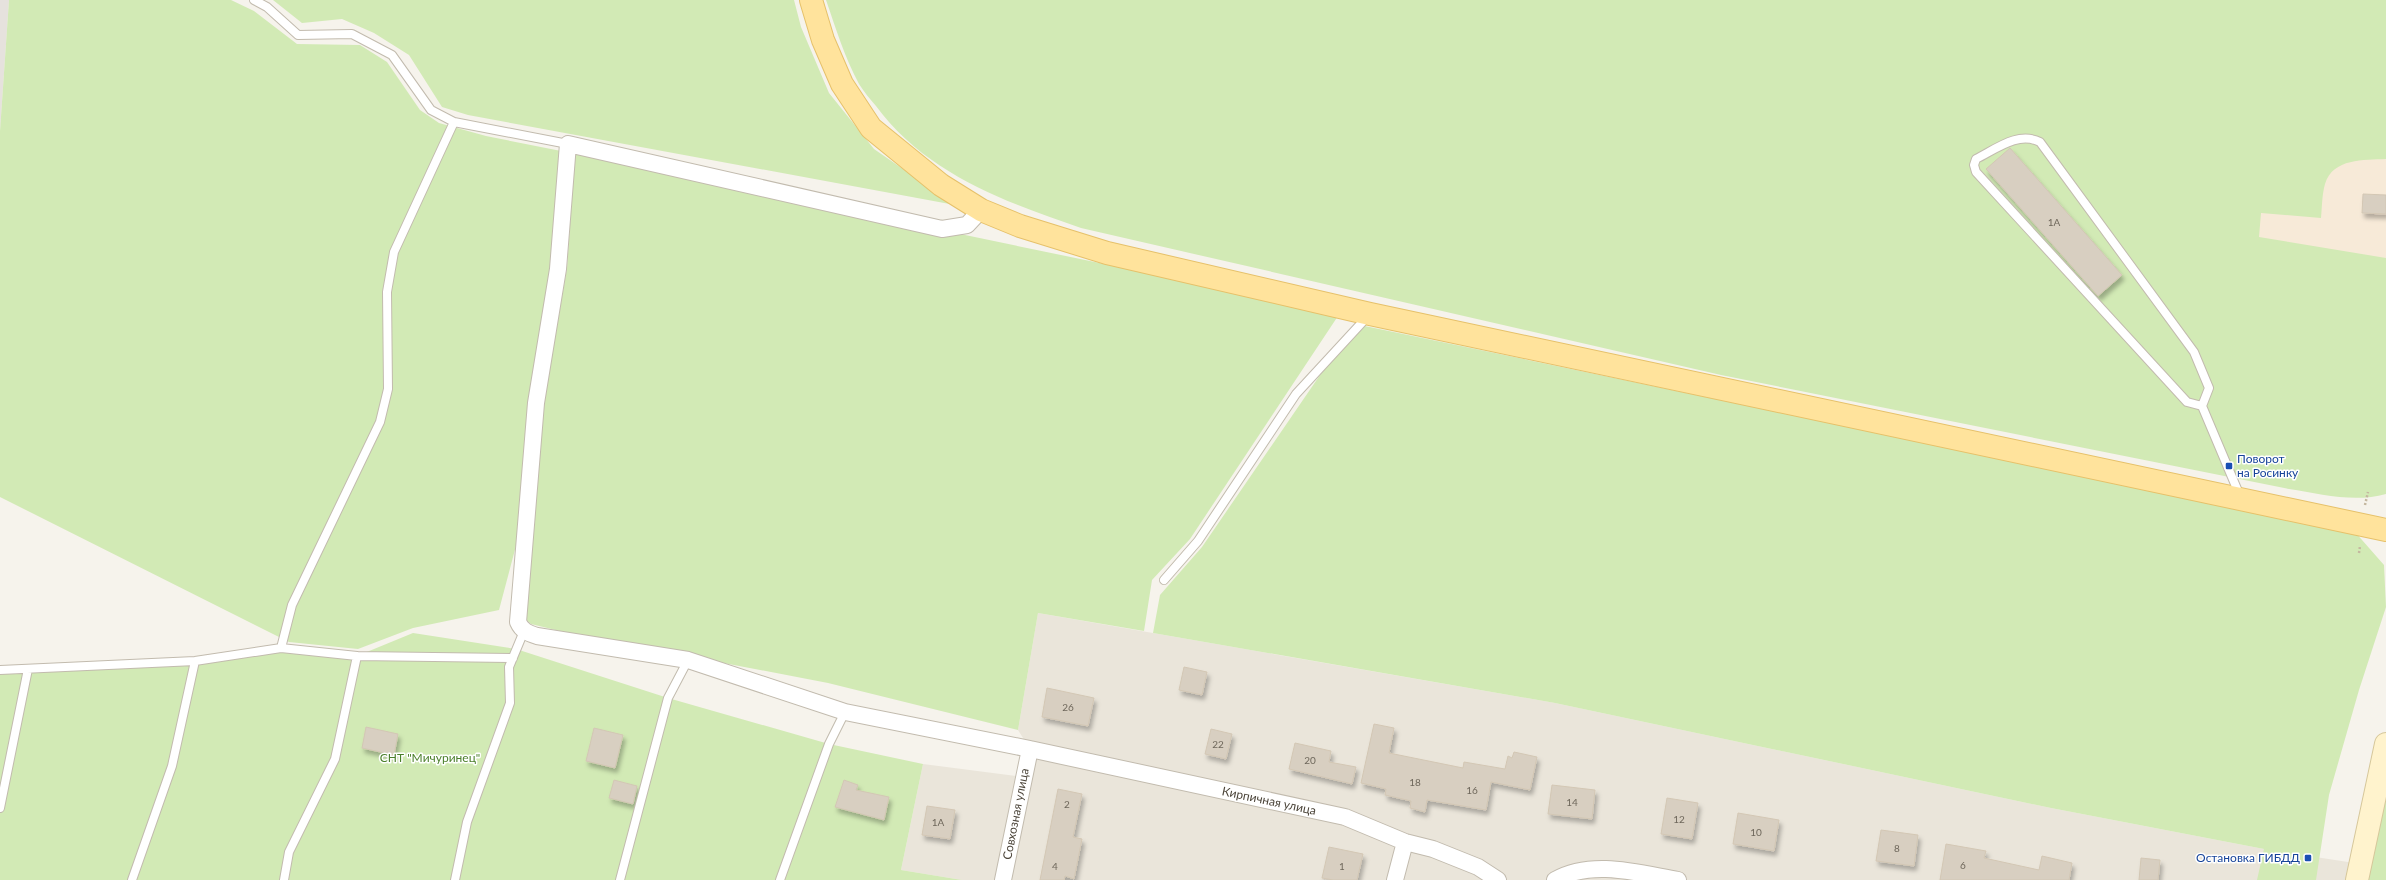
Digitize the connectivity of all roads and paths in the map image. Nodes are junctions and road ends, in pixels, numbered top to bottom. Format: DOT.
graph roads {
  1 [pos="254,0"];
  2 [pos="811,0"];
  3 [pos="454,122"];
  4 [pos="568,144"];
  5 [pos="981,210"];
  6 [pos="1370,314"];
  7 [pos="2202,406"];
  8 [pos="2241,499"];
  9 [pos="2386,530"];
  10 [pos="1164,580"];
  11 [pos="524,631"];
  12 [pos="281,648"];
  13 [pos="357,656"];
  14 [pos="513,658"];
  15 [pos="688,660"];
  16 [pos="195,661"];
  17 [pos="28,669"];
  18 [pos="0,670"];
  19 [pos="845,712"];
  20 [pos="2386,744"];
  21 [pos="1030,749"];
  22 [pos="0,808"];
  23 [pos="1404,842"];
  24 [pos="132,880"];
  25 [pos="284,880"];
  26 [pos="455,880"];
  27 [pos="620,880"];
  28 [pos="780,880"];
  29 [pos="1003,880"];
  30 [pos="1395,880"];
  31 [pos="1498,880"];
  32 [pos="1555,880"];
  33 [pos="1678,880"];
  34 [pos="2357,880"];
  1 -- 3 [label="lane"];
  2 -- 5 [label="main road"];
  3 -- 4 [label="lane"];
  3 -- 12 [label="lane"];
  4 -- 5 [label="street"];
  4 -- 11 [label="street"];
  5 -- 6 [label="main road"];
  6 -- 8 [label="main road"];
  6 -- 10 [label="lane"];
  7 -- 7 [label="lane"];
  7 -- 8 [label="lane"];
  8 -- 9 [label="main road"];
  11 -- 14 [label="lane"];
  11 -- 15 [label="street, Кирпичная улица"];
  12 -- 13 [label="lane"];
  12 -- 16 [label="lane"];
  13 -- 14 [label="lane"];
  13 -- 25 [label="lane"];
  14 -- 26 [label="lane"];
  15 -- 19 [label="street, Кирпичная улица"];
  15 -- 27 [label="lane"];
  16 -- 17 [label="lane"];
  16 -- 24 [label="lane"];
  17 -- 18 [label="lane"];
  17 -- 22 [label="lane"];
  19 -- 21 [label="street, Кирпичная улица"];
  19 -- 28 [label="lane"];
  20 -- 34 [label="main road"];
  21 -- 23 [label="street, Кирпичная улица"];
  21 -- 29 [label="street, Совхозная улица"];
  23 -- 30 [label="street"];
  23 -- 31 [label="street, Кирпичная улица"];
  32 -- 33 [label="street"];
}
